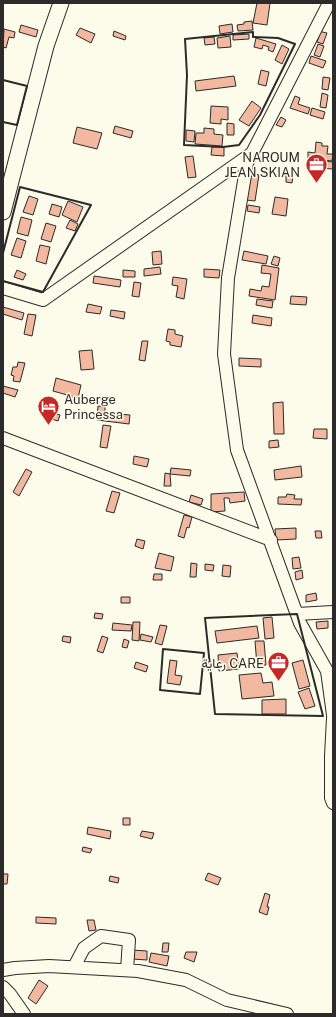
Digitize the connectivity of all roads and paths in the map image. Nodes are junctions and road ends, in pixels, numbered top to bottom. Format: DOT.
graph roads {
  1 [pos="61,3"];
  2 [pos="329,3"];
  3 [pos="252,153"];
  4 [pos="7,176"];
  5 [pos="3,212"];
  6 [pos="3,288"];
  7 [pos="3,438"];
  8 [pos="271,540"];
  9 [pos="333,612"];
  10 [pos="297,614"];
  11 [pos="333,715"];
  12 [pos="333,718"];
  13 [pos="333,803"];
  14 [pos="74,967"];
  15 [pos="3,970"];
  16 [pos="127,970"];
  17 [pos="3,987"];
  18 [pos="24,1014"];
  19 [pos="287,1014"];
  1 -- 4 [label="main road"];
  2 -- 3 [label="street"];
  3 -- 6 [label="street"];
  3 -- 8 [label="street"];
  4 -- 5 [label="main road"];
  7 -- 8 [label="street"];
  8 -- 10 [label="street"];
  9 -- 10 [label="street"];
  10 -- 11 [label="street"];
  12 -- 13 [label="street"];
  14 -- 15 [label="street"];
  14 -- 16 [label="street"];
  14 -- 16 [label="street"];
  16 -- 19 [label="street"];
  17 -- 18 [label="street"];
}
